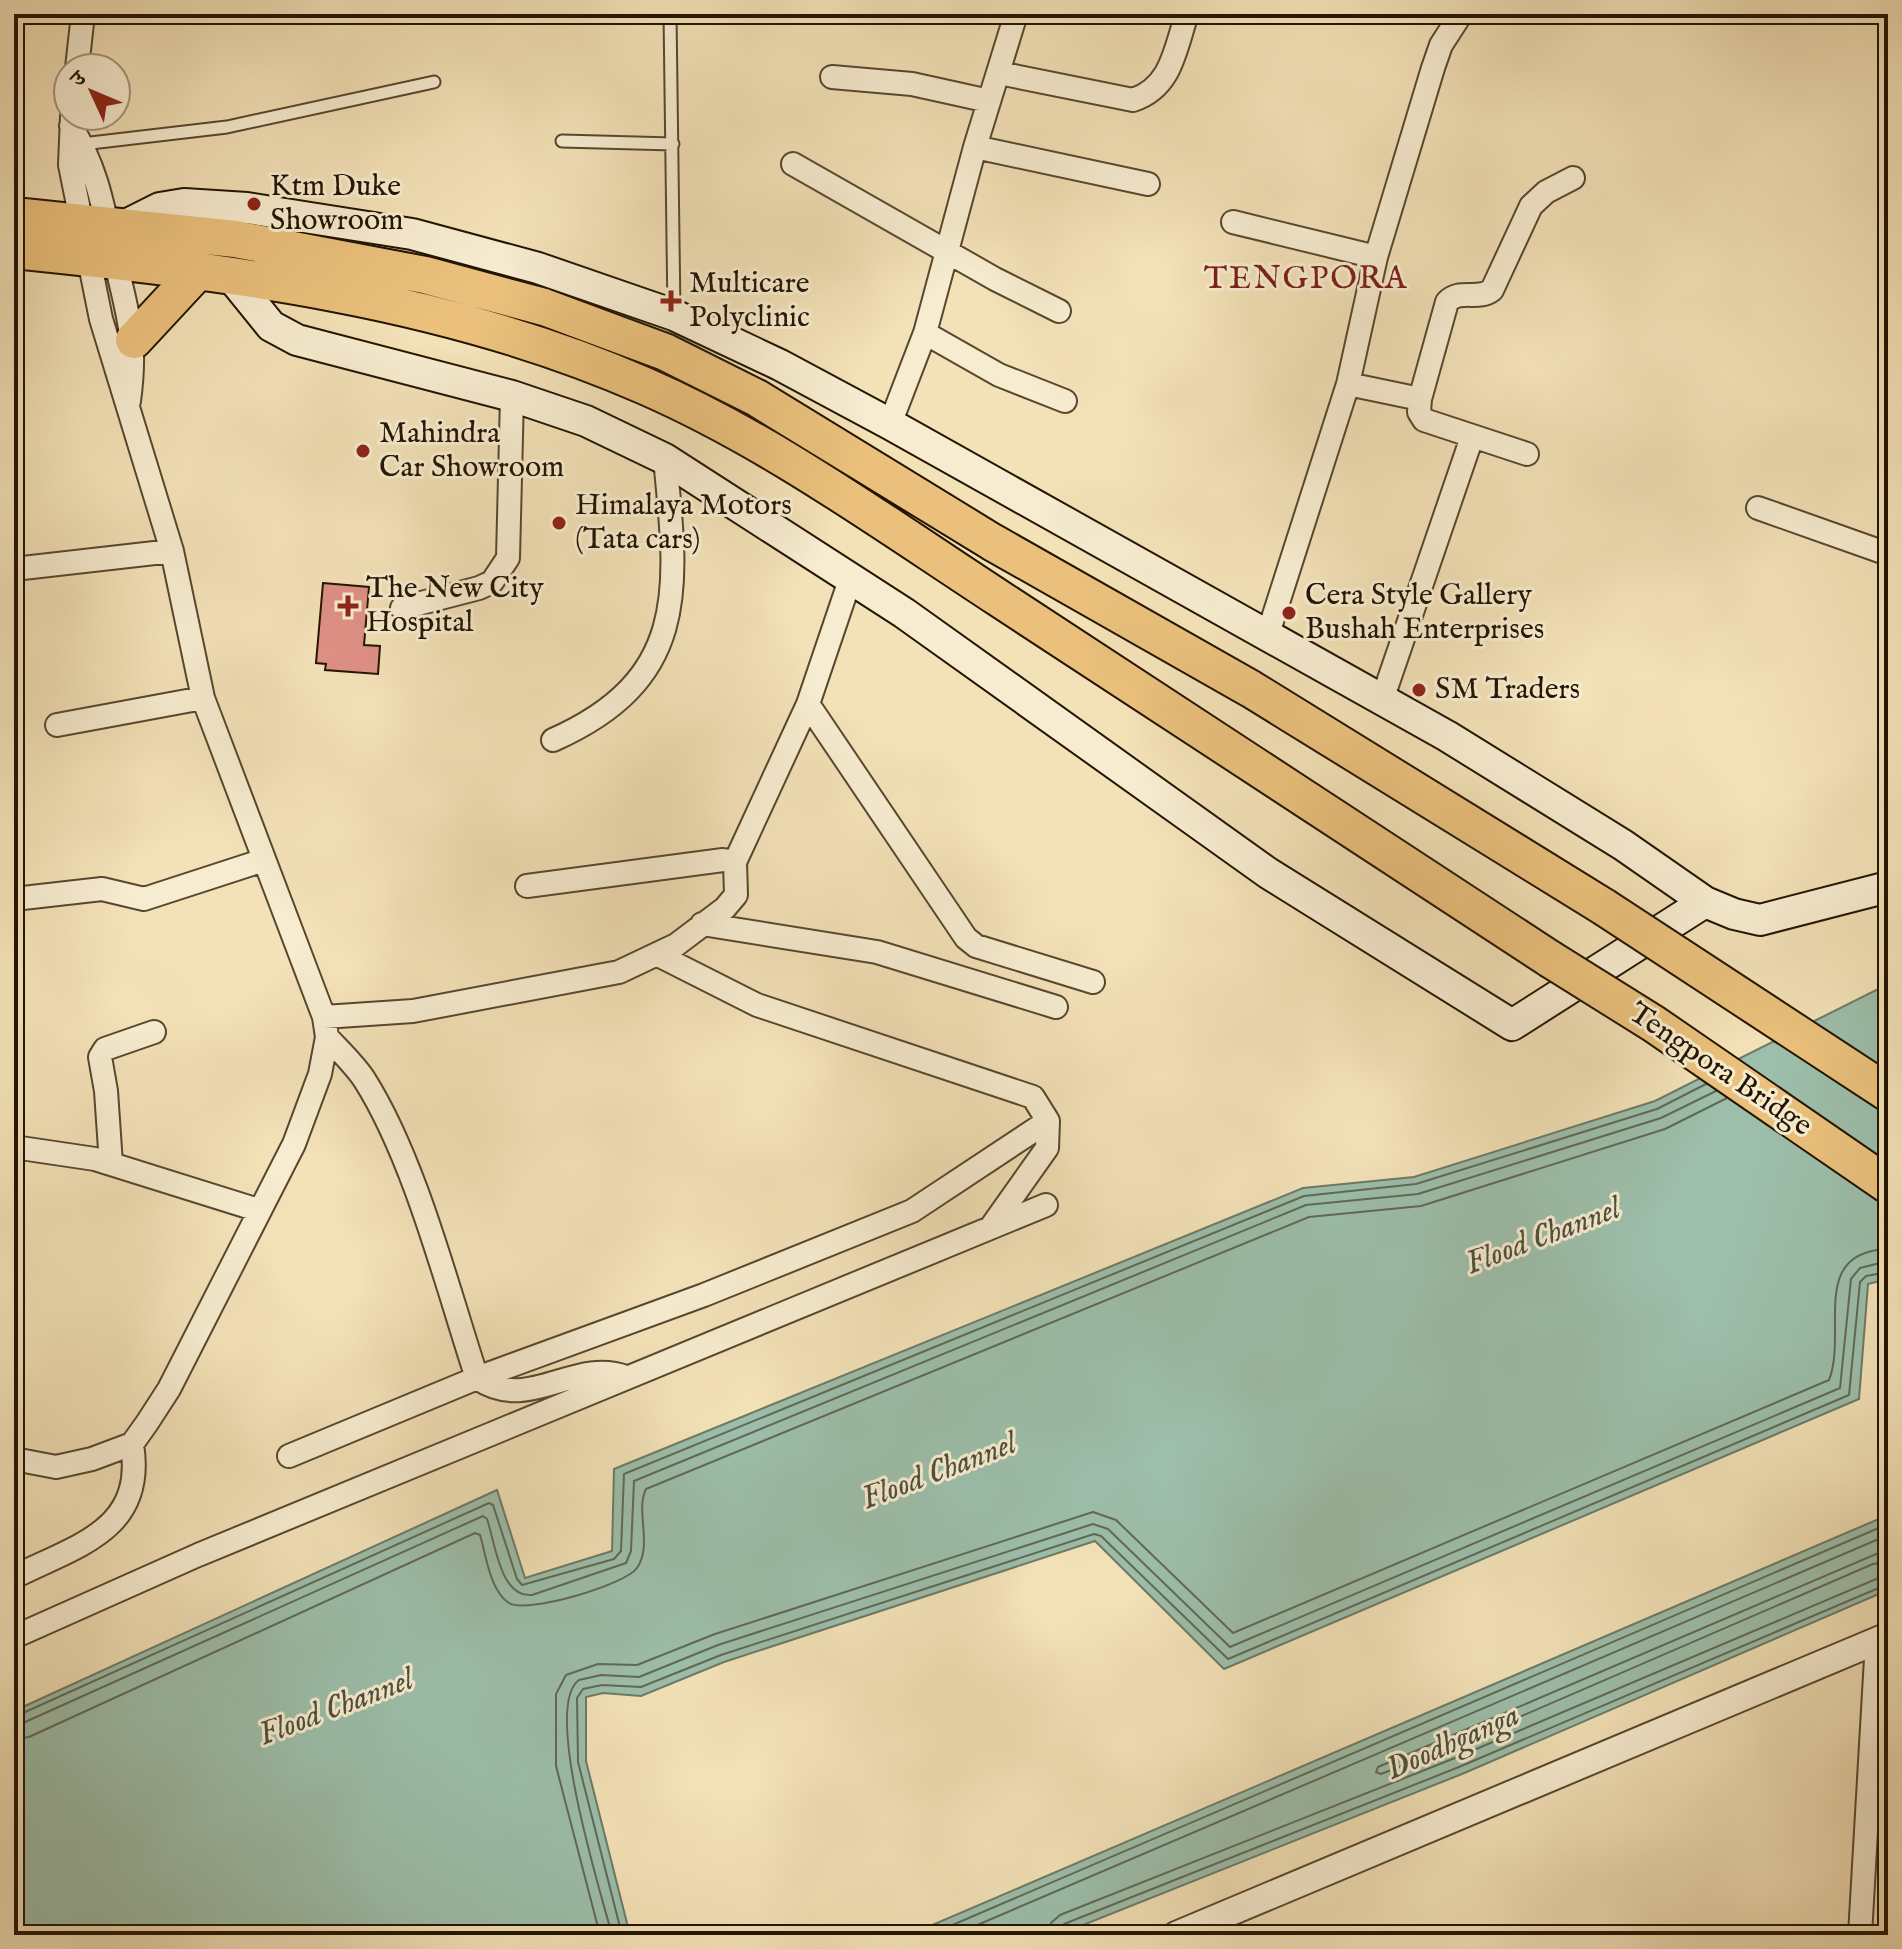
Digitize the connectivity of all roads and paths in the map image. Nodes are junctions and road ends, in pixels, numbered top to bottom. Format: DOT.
graph roads {
  1 [pos="83,14"];
  2 [pos="670,14"];
  3 [pos="1016,14"];
  4 [pos="1187,14"];
  5 [pos="1461,14"];
  6 [pos="79,52"];
  7 [pos="999,73"];
  8 [pos="832,77"];
  9 [pos="434,82"];
  10 [pos="989,101"];
  11 [pos="132,128"];
  12 [pos="75,132"];
  13 [pos="562,141"];
  14 [pos="673,144"];
  15 [pos="975,147"];
  16 [pos="793,164"];
  17 [pos="1573,178"];
  18 [pos="1148,184"];
  19 [pos="14,216"];
  20 [pos="1233,222"];
  21 [pos="103,239"];
  22 [pos="14,250"];
  23 [pos="949,252"];
  24 [pos="1376,257"];
  25 [pos="214,272"];
  26 [pos="1059,311"];
  27 [pos="674,315"];
  28 [pos="925,333"];
  29 [pos="134,340"];
  30 [pos="1348,384"];
  31 [pos="512,396"];
  32 [pos="1420,399"];
  33 [pos="1065,401"];
  34 [pos="128,406"];
  35 [pos="890,424"];
  36 [pos="1472,437"];
  37 [pos="1527,454"];
  38 [pos="665,459"];
  39 [pos="1758,508"];
  40 [pos="172,551"];
  41 [pos="1888,554"];
  42 [pos="14,569"];
  43 [pos="851,577"];
  44 [pos="402,608"];
  45 [pos="1267,637"];
  46 [pos="203,698"];
  47 [pos="1382,700"];
  48 [pos="808,704"];
  49 [pos="57,725"];
  50 [pos="553,740"];
  51 [pos="264,860"];
  52 [pos="735,862"];
  53 [pos="527,886"];
  54 [pos="1888,887"];
  55 [pos="14,899"];
  56 [pos="1705,902"];
  57 [pos="702,924"];
  58 [pos="658,955"];
  59 [pos="1093,982"];
  60 [pos="1056,1007"];
  61 [pos="325,1027"];
  62 [pos="154,1032"];
  63 [pos="1888,1093"];
  64 [pos="1048,1121"];
  65 [pos="14,1147"];
  66 [pos="111,1164"];
  67 [pos="1888,1185"];
  68 [pos="1046,1205"];
  69 [pos="258,1210"];
  70 [pos="991,1227"];
  71 [pos="626,1377"];
  72 [pos="477,1378"];
  73 [pos="132,1444"];
  74 [pos="289,1456"];
  75 [pos="14,1459"];
  76 [pos="14,1577"];
  77 [pos="14,1637"];
  78 [pos="1882,1638"];
  79 [pos="1176,1935"];
  80 [pos="1860,1935"];
  1 -- 6 [label="street"];
  2 -- 14 [label="lane"];
  3 -- 7 [label="street"];
  4 -- 7 [label="street"];
  5 -- 24 [label="street"];
  7 -- 10 [label="street"];
  8 -- 10 [label="street"];
  9 -- 11 [label="lane"];
  10 -- 15 [label="street"];
  12 -- 21 [label="street"];
  13 -- 14 [label="lane"];
  14 -- 27 [label="lane"];
  15 -- 18 [label="street"];
  15 -- 23 [label="street"];
  16 -- 23 [label="street"];
  17 -- 32 [label="street"];
  19 -- 21 [label="highway"];
  20 -- 24 [label="street"];
  21 -- 22 [label="highway"];
  21 -- 25 [label="highway, Tengpora Bridge"];
  21 -- 27 [label="main road"];
  21 -- 29 [label="street"];
  21 -- 34 [label="street"];
  21 -- 63 [label="highway, bridge"];
  23 -- 26 [label="street"];
  23 -- 28 [label="street"];
  24 -- 30 [label="street"];
  25 -- 29 [label="highway"];
  25 -- 31 [label="main road"];
  25 -- 67 [label="highway, Tengpora Bridge, bridge"];
  27 -- 35 [label="main road"];
  28 -- 33 [label="street"];
  28 -- 35 [label="street"];
  29 -- 34 [label="street"];
  30 -- 32 [label="street"];
  30 -- 45 [label="street"];
  31 -- 38 [label="main road"];
  31 -- 44 [label="street"];
  32 -- 36 [label="street"];
  34 -- 40 [label="street"];
  35 -- 45 [label="main road"];
  36 -- 37 [label="street"];
  36 -- 47 [label="street"];
  38 -- 43 [label="main road"];
  38 -- 50 [label="street"];
  39 -- 41 [label="street"];
  40 -- 42 [label="street"];
  40 -- 46 [label="street"];
  43 -- 48 [label="street"];
  43 -- 56 [label="main road"];
  45 -- 47 [label="main road"];
  46 -- 49 [label="street"];
  46 -- 51 [label="street"];
  47 -- 56 [label="main road"];
  48 -- 52 [label="street"];
  48 -- 59 [label="street"];
  51 -- 55 [label="street"];
  51 -- 61 [label="street"];
  52 -- 53 [label="street"];
  52 -- 57 [label="street"];
  54 -- 56 [label="main road"];
  57 -- 58 [label="street"];
  57 -- 60 [label="street"];
  58 -- 61 [label="street"];
  58 -- 64 [label="street"];
  61 -- 69 [label="street"];
  61 -- 72 [label="street"];
  62 -- 66 [label="street"];
  64 -- 70 [label="street"];
  64 -- 72 [label="street"];
  65 -- 66 [label="street"];
  66 -- 69 [label="street"];
  68 -- 70 [label="street"];
  69 -- 73 [label="street"];
  70 -- 71 [label="street"];
  71 -- 72 [label="street"];
  71 -- 77 [label="street"];
  72 -- 74 [label="street"];
  73 -- 75 [label="street"];
  73 -- 76 [label="street"];
  78 -- 79 [label="street"];
  78 -- 80 [label="street"];
}
